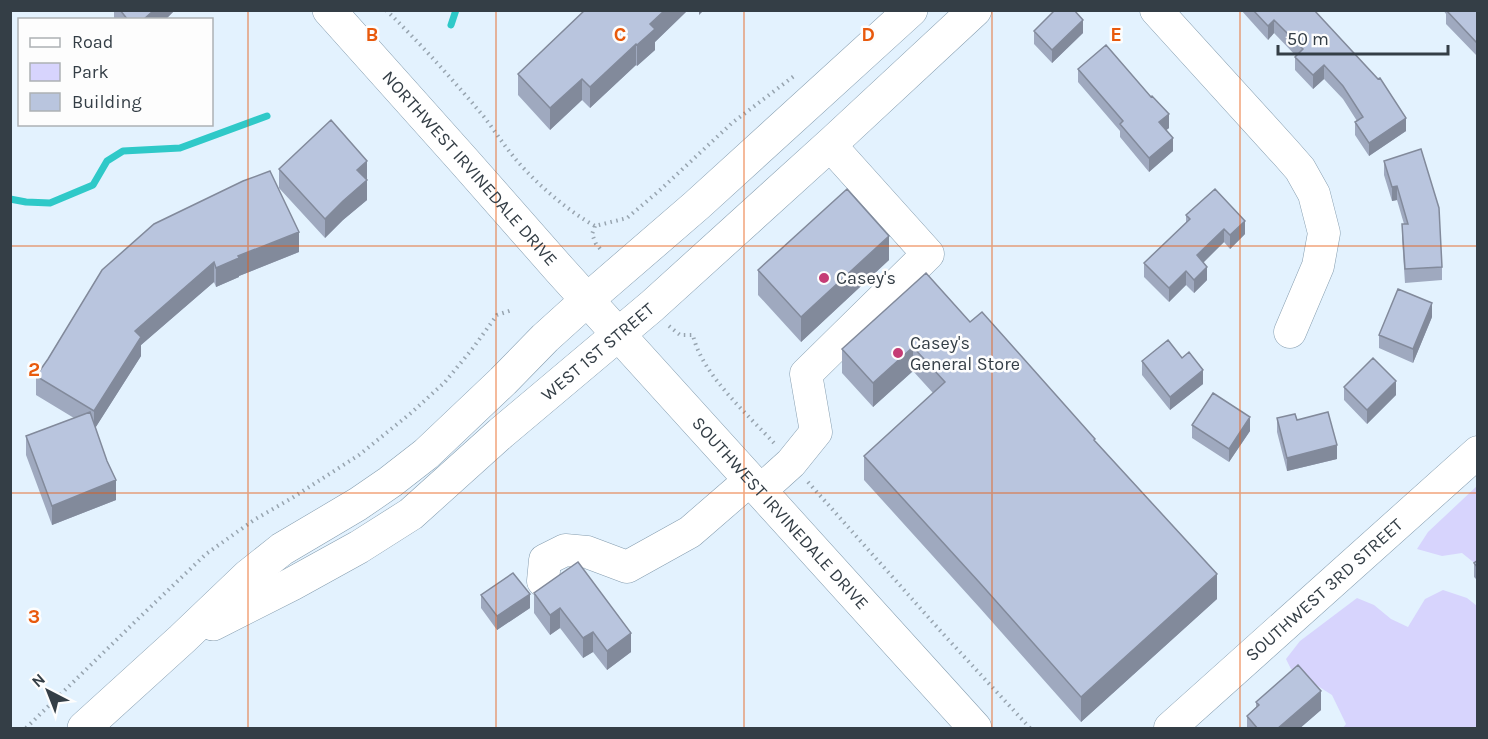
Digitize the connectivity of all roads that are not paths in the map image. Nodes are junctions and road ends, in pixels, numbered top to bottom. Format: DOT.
graph roads {
  1 [pos="328,10"];
  2 [pos="911,10"];
  3 [pos="975,10"];
  4 [pos="1156,10"];
  5 [pos="830,145"];
  6 [pos="587,300"];
  7 [pos="1290,332"];
  8 [pos="618,335"];
  9 [pos="1478,452"];
  10 [pos="755,486"];
  11 [pos="543,582"];
  12 [pos="182,639"];
  13 [pos="84,729"];
  14 [pos="975,729"];
  15 [pos="1170,729"];
  1 -- 6 [label="main road, NORTHWEST IRVINEDALE DRIVE"];
  2 -- 6 [label="main road, WEST 1ST STREET"];
  3 -- 5 [label="main road, WEST 1ST STREET"];
  4 -- 7 [label="street"];
  5 -- 8 [label="main road, WEST 1ST STREET"];
  5 -- 10 [label="street"];
  6 -- 8 [label="main road, SOUTHWEST IRVINEDALE DRIVE"];
  6 -- 12 [label="main road, WEST 1ST STREET"];
  8 -- 10 [label="main road, SOUTHWEST IRVINEDALE DRIVE"];
  8 -- 12 [label="main road, WEST 1ST STREET"];
  9 -- 15 [label="street, SOUTHWEST 3RD STREET"];
  10 -- 11 [label="street"];
  10 -- 14 [label="main road, SOUTHWEST IRVINEDALE DRIVE"];
  12 -- 13 [label="main road, WEST 1ST STREET"];
}
